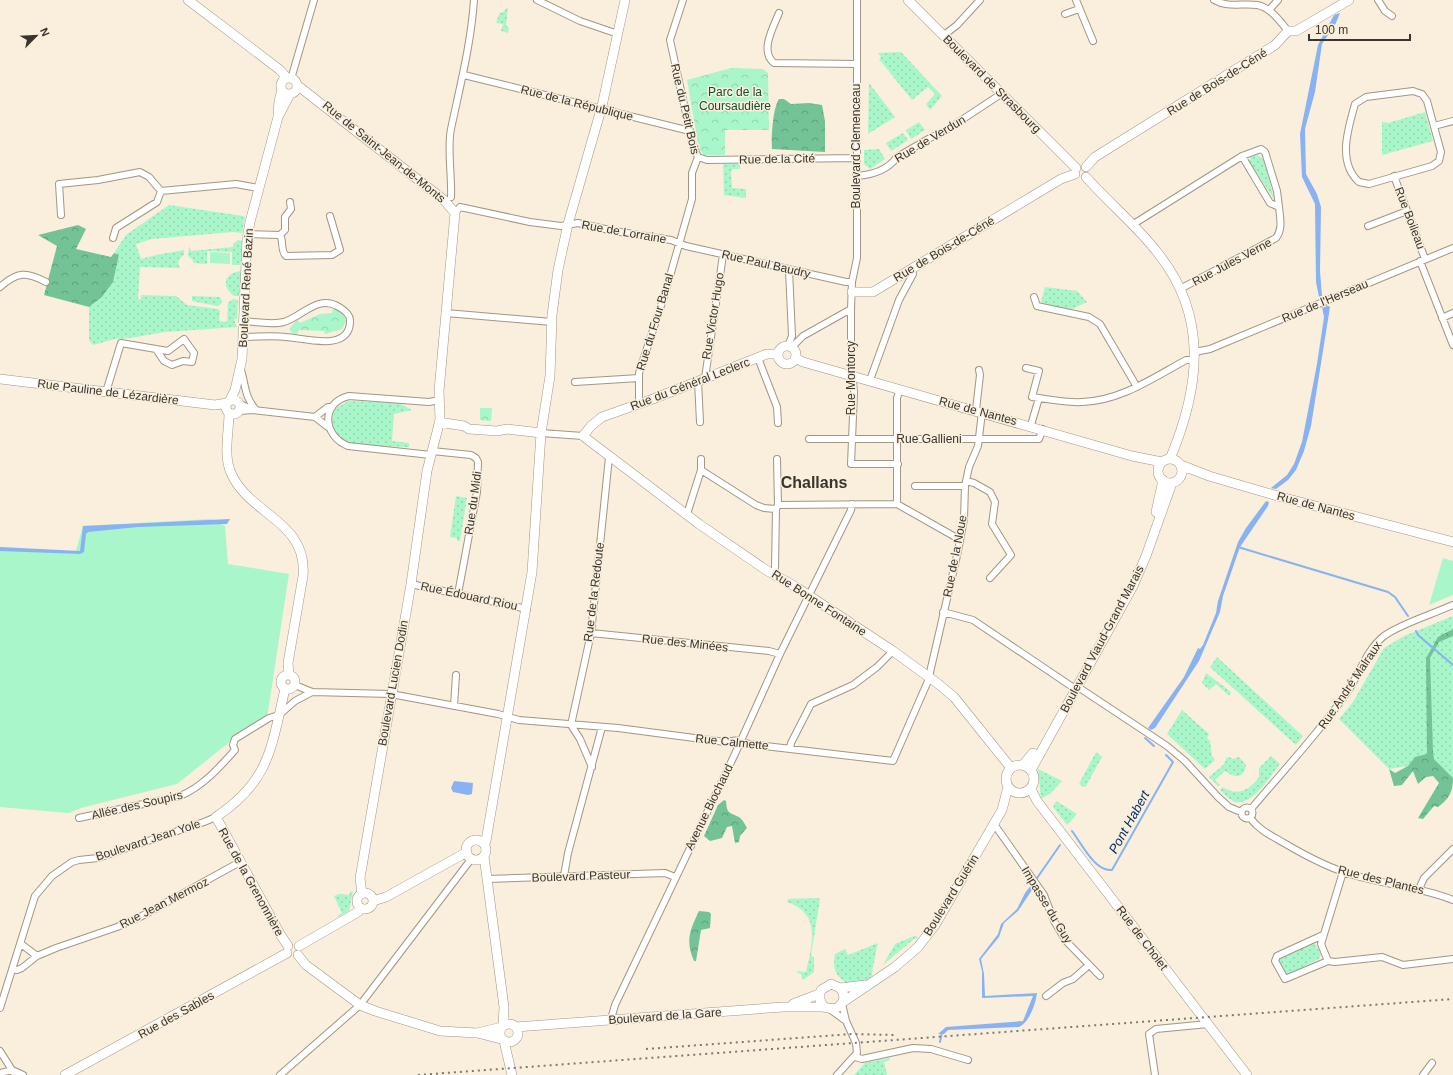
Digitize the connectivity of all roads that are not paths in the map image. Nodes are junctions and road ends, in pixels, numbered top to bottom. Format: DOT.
graph roads {
  1 [pos="188,0"];
  2 [pos="314,0"];
  3 [pos="474,0"];
  4 [pos="537,0"];
  5 [pos="625,0"];
  6 [pos="683,0"];
  7 [pos="857,0"];
  8 [pos="908,0"];
  9 [pos="980,0"];
  10 [pos="1076,0"];
  11 [pos="1214,0"];
  12 [pos="1278,0"];
  13 [pos="1349,0"];
  14 [pos="1378,0"];
  15 [pos="1254,2"];
  16 [pos="1079,9"];
  17 [pos="1269,10"];
  18 [pos="779,13"];
  19 [pos="1065,14"];
  20 [pos="1392,16"];
  21 [pos="1288,31"];
  22 [pos="618,34"];
  23 [pos="943,36"];
  24 [pos="1093,41"];
  25 [pos="857,64"];
  26 [pos="464,76"];
  27 [pos="289,86"];
  28 [pos="1001,94"];
  29 [pos="601,110"];
  30 [pos="1453,121"];
  31 [pos="1434,126"];
  32 [pos="690,131"];
  33 [pos="1242,156"];
  34 [pos="698,157"];
  35 [pos="857,158"];
  36 [pos="1067,160"];
  37 [pos="1079,170"];
  38 [pos="856,176"];
  39 [pos="1394,176"];
  40 [pos="1064,178"];
  41 [pos="258,188"];
  42 [pos="161,191"];
  43 [pos="448,198"];
  44 [pos="290,202"];
  45 [pos="1279,207"];
  46 [pos="457,210"];
  47 [pos="1407,211"];
  48 [pos="61,215"];
  49 [pos="330,216"];
  50 [pos="568,224"];
  51 [pos="1132,225"];
  52 [pos="1368,226"];
  53 [pos="247,234"];
  54 [pos="280,235"];
  55 [pos="113,238"];
  56 [pos="680,243"];
  57 [pos="1453,248"];
  58 [pos="724,255"];
  59 [pos="1423,260"];
  60 [pos="912,269"];
  61 [pos="788,270"];
  62 [pos="46,282"];
  63 [pos="852,282"];
  64 [pos="0,287"];
  65 [pos="1180,289"];
  66 [pos="852,292"];
  67 [pos="1034,297"];
  68 [pos="851,309"];
  69 [pos="446,313"];
  70 [pos="1453,313"];
  71 [pos="1442,318"];
  72 [pos="244,322"];
  73 [pos="552,322"];
  74 [pos="243,337"];
  75 [pos="1453,345"];
  76 [pos="789,347"];
  77 [pos="156,349"];
  78 [pos="778,354"];
  79 [pos="1195,356"];
  80 [pos="758,358"];
  81 [pos="795,358"];
  82 [pos="240,368"];
  83 [pos="1026,368"];
  84 [pos="979,370"];
  85 [pos="852,376"];
  86 [pos="639,378"];
  87 [pos="0,379"];
  88 [pos="701,380"];
  89 [pos="870,380"];
  90 [pos="575,382"];
  91 [pos="1137,387"];
  92 [pos="900,389"];
  93 [pos="106,392"];
  94 [pos="1039,398"];
  95 [pos="440,400"];
  96 [pos="639,403"];
  97 [pos="233,407"];
  98 [pos="332,407"];
  99 [pos="254,410"];
  100 [pos="979,411"];
  101 [pos="315,417"];
  102 [pos="440,422"];
  103 [pos="700,422"];
  104 [pos="778,423"];
  105 [pos="1031,425"];
  106 [pos="328,427"];
  107 [pos="1043,429"];
  108 [pos="541,433"];
  109 [pos="583,436"];
  110 [pos="809,439"];
  111 [pos="851,439"];
  112 [pos="898,439"];
  113 [pos="979,439"];
  114 [pos="432,450"];
  115 [pos="1135,456"];
  116 [pos="610,457"];
  117 [pos="701,459"];
  118 [pos="777,459"];
  119 [pos="1172,462"];
  120 [pos="898,464"];
  121 [pos="701,470"];
  122 [pos="1158,471"];
  123 [pos="1209,476"];
  124 [pos="1171,480"];
  125 [pos="965,483"];
  126 [pos="916,486"];
  127 [pos="852,504"];
  128 [pos="897,504"];
  129 [pos="777,507"];
  130 [pos="687,514"];
  131 [pos="960,541"];
  132 [pos="1453,542"];
  133 [pos="774,572"];
  134 [pos="990,578"];
  135 [pos="411,584"];
  136 [pos="458,594"];
  137 [pos="809,595"];
  138 [pos="1453,605"];
  139 [pos="527,609"];
  140 [pos="944,612"];
  141 [pos="591,633"];
  142 [pos="893,651"];
  143 [pos="780,654"];
  144 [pos="289,675"];
  145 [pos="456,675"];
  146 [pos="928,676"];
  147 [pos="295,685"];
  148 [pos="1074,686"];
  149 [pos="285,689"];
  150 [pos="312,692"];
  151 [pos="391,694"];
  152 [pos="454,706"];
  153 [pos="279,714"];
  154 [pos="508,716"];
  155 [pos="571,725"];
  156 [pos="602,727"];
  157 [pos="739,740"];
  158 [pos="790,749"];
  159 [pos="893,761"];
  160 [pos="592,767"];
  161 [pos="1027,767"];
  162 [pos="1011,768"];
  163 [pos="1008,787"];
  164 [pos="1025,792"];
  165 [pos="1250,809"];
  166 [pos="1002,810"];
  167 [pos="1241,812"];
  168 [pos="216,817"];
  169 [pos="79,818"];
  170 [pos="1250,818"];
  171 [pos="994,824"];
  172 [pos="484,844"];
  173 [pos="1453,848"];
  174 [pos="475,856"];
  175 [pos="240,862"];
  176 [pos="1343,872"];
  177 [pos="486,876"];
  178 [pos="564,876"];
  179 [pos="675,877"];
  180 [pos="1419,890"];
  181 [pos="362,894"];
  182 [pos="1453,900"];
  183 [pos="372,901"];
  184 [pos="361,908"];
  185 [pos="1323,935"];
  186 [pos="20,944"];
  187 [pos="287,949"];
  188 [pos="298,951"];
  189 [pos="37,956"];
  190 [pos="1453,959"];
  191 [pos="1328,961"];
  192 [pos="1089,965"];
  193 [pos="12,969"];
  194 [pos="1100,976"];
  195 [pos="869,984"];
  196 [pos="840,988"];
  197 [pos="819,994"];
  198 [pos="1046,996"];
  199 [pos="843,1003"];
  200 [pos="360,1005"];
  201 [pos="504,1006"];
  202 [pos="783,1007"];
  203 [pos="0,1008"];
  204 [pos="827,1008"];
  205 [pos="612,1019"];
  206 [pos="846,1021"];
  207 [pos="547,1024"];
  208 [pos="1208,1024"];
  209 [pos="515,1026"];
  210 [pos="502,1027"];
  211 [pos="477,1033"];
  212 [pos="516,1039"];
  213 [pos="503,1040"];
  214 [pos="0,1051"];
  215 [pos="855,1057"];
  216 [pos="968,1060"];
  217 [pos="1432,1063"];
  218 [pos="511,1070"];
  219 [pos="13,1072"];
  220 [pos="0,1073"];
  221 [pos="23,1075"];
  222 [pos="65,1075"];
  223 [pos="280,1075"];
  224 [pos="837,1075"];
  225 [pos="1155,1075"];
  226 [pos="1247,1075"];
  227 [pos="1423,1075"];
  1 -- 27 [label="main road"];
  2 -- 27 [label="street"];
  3 -- 26 [label="street"];
  4 -- 22 [label="street"];
  5 -- 22 [label="main road"];
  6 -- 32 [label="street, Rue du Petit Bois"];
  7 -- 25 [label="street, Boulevard Clemenceau"];
  8 -- 23 [label="main road, Boulevard de Strasbourg"];
  9 -- 23 [label="street"];
  10 -- 16 [label="street"];
  11 -- 15 [label="street"];
  12 -- 17 [label="street"];
  13 -- 21 [label="main road"];
  14 -- 20 [label="street"];
  15 -- 17 [label="street"];
  16 -- 19 [label="street"];
  16 -- 24 [label="street"];
  17 -- 21 [label="street"];
  18 -- 25 [label="street"];
  21 -- 37 [label="main road, Rue de Bois-de-Céné"];
  22 -- 29 [label="main road"];
  23 -- 28 [label="main road, Boulevard de Strasbourg"];
  25 -- 35 [label="street, Boulevard Clemenceau"];
  26 -- 29 [label="street, Rue de la République"];
  26 -- 43 [label="street"];
  27 -- 41 [label="main road, Boulevard René Bazin"];
  27 -- 43 [label="main road, Rue de Saint-Jean-de-Monts"];
  28 -- 36 [label="main road, Boulevard de Strasbourg"];
  28 -- 38 [label="street, Rue de Verdun"];
  29 -- 32 [label="street, Rue de la République"];
  29 -- 50 [label="main road"];
  30 -- 31 [label="street"];
  31 -- 39 [label="street, Rue Boileau"];
  31 -- 39 [label="street, Rue Boileau"];
  32 -- 34 [label="street, Rue du Petit Bois"];
  33 -- 45 [label="street"];
  33 -- 45 [label="street, Rue Jules Verne"];
  33 -- 51 [label="street, Rue Jules Verne"];
  34 -- 35 [label="street, Rue de la Cité"];
  34 -- 56 [label="street, Rue du Petit Bois"];
  35 -- 38 [label="street, Boulevard Clemenceau"];
  36 -- 37 [label="main road, Boulevard de Strasbourg"];
  36 -- 40 [label="main road"];
  37 -- 40 [label="main road, Rue de Bois-de-Céné"];
  37 -- 51 [label="main road"];
  38 -- 63 [label="street, Boulevard Clemenceau"];
  39 -- 47 [label="street, Rue Boileau"];
  40 -- 60 [label="main road, Rue de Bois-de-Céné"];
  41 -- 42 [label="street"];
  41 -- 53 [label="main road, Boulevard René Bazin"];
  42 -- 48 [label="street"];
  42 -- 55 [label="street"];
  43 -- 46 [label="main road, Rue de Saint-Jean-de-Monts"];
  44 -- 54 [label="street"];
  45 -- 65 [label="street, Rue Jules Verne"];
  46 -- 50 [label="street, Rue de Lorraine"];
  46 -- 69 [label="main road, Boulevard Lucien Dodin"];
  47 -- 52 [label="street"];
  47 -- 59 [label="street, Rue Boileau"];
  49 -- 54 [label="street"];
  50 -- 56 [label="street, Rue de Lorraine"];
  50 -- 73 [label="main road"];
  51 -- 65 [label="main road"];
  53 -- 54 [label="street"];
  53 -- 72 [label="main road, Boulevard René Bazin"];
  56 -- 58 [label="street, Rue Paul Baudry"];
  56 -- 86 [label="street, Rue du Four Banal"];
  57 -- 59 [label="street, Rue de l'Herseau"];
  58 -- 61 [label="street, Rue Paul Baudry"];
  58 -- 88 [label="street, Rue Victor Hugo"];
  59 -- 71 [label="street, Rue Boileau"];
  59 -- 79 [label="street, Rue de l'Herseau"];
  60 -- 66 [label="main road, Rue de Bois-de-Céné"];
  60 -- 89 [label="street"];
  61 -- 63 [label="street, Rue Paul Baudry"];
  61 -- 76 [label="street"];
  62 -- 64 [label="street"];
  63 -- 66 [label="street, Boulevard Clemenceau"];
  65 -- 79 [label="main road"];
  66 -- 68 [label="street, Rue Montorcy"];
  67 -- 91 [label="street"];
  68 -- 76 [label="street"];
  68 -- 85 [label="street, Rue Montorcy"];
  69 -- 73 [label="street"];
  69 -- 95 [label="main road, Boulevard Lucien Dodin"];
  70 -- 71 [label="street"];
  71 -- 75 [label="street, Rue Boileau"];
  72 -- 74 [label="main road, Boulevard René Bazin"];
  72 -- 74 [label="street"];
  73 -- 108 [label="main road"];
  74 -- 82 [label="main road, Boulevard René Bazin"];
  76 -- 78 [label="main road"];
  76 -- 81 [label="main road"];
  77 -- 77 [label="street"];
  77 -- 93 [label="street"];
  78 -- 80 [label="main road, Rue du Général Leclerc"];
  78 -- 81 [label="main road"];
  79 -- 91 [label="street, Rue de l'Herseau"];
  79 -- 119 [label="main road"];
  80 -- 88 [label="main road, Rue du Général Leclerc"];
  80 -- 104 [label="street"];
  81 -- 85 [label="main road, Rue de Nantes"];
  82 -- 97 [label="main road, Boulevard René Bazin"];
  82 -- 99 [label="street"];
  83 -- 94 [label="street"];
  84 -- 100 [label="street, Rue de la Noue"];
  85 -- 89 [label="main road, Rue de Nantes"];
  85 -- 111 [label="street, Rue Montorcy"];
  86 -- 90 [label="street"];
  86 -- 96 [label="street, Rue du Four Banal"];
  87 -- 93 [label="main road, Rue Pauline de Lézardière"];
  88 -- 96 [label="main road, Rue du Général Leclerc"];
  88 -- 103 [label="street, Rue Victor Hugo"];
  89 -- 92 [label="main road, Rue de Nantes"];
  91 -- 94 [label="street, Rue de l'Herseau"];
  92 -- 100 [label="main road, Rue de Nantes"];
  92 -- 112 [label="street"];
  93 -- 97 [label="main road, Rue Pauline de Lézardière"];
  94 -- 105 [label="street"];
  95 -- 98 [label="street"];
  95 -- 102 [label="main road, Boulevard Lucien Dodin"];
  96 -- 109 [label="main road, Rue du Général Leclerc"];
  97 -- 99 [label="street, Rue Pauline de Lézardière"];
  97 -- 144 [label="main road"];
  98 -- 101 [label="street"];
  98 -- 106 [label="street"];
  99 -- 101 [label="street, Rue Pauline de Lézardière"];
  100 -- 105 [label="main road, Rue de Nantes"];
  100 -- 113 [label="street, Rue de la Noue"];
  101 -- 106 [label="street"];
  102 -- 108 [label="main road"];
  102 -- 114 [label="main road, Boulevard Lucien Dodin"];
  105 -- 107 [label="main road, Rue de Nantes"];
  106 -- 114 [label="street, Rue du Midi"];
  107 -- 113 [label="street, Rue Gallieni"];
  107 -- 115 [label="main road, Rue de Nantes"];
  108 -- 109 [label="street"];
  108 -- 139 [label="main road"];
  109 -- 116 [label="main road, Rue Bonne Fontaine"];
  110 -- 111 [label="street, Rue Gallieni"];
  111 -- 112 [label="street, Rue Gallieni"];
  111 -- 120 [label="street, Rue Montorcy"];
  112 -- 113 [label="street, Rue Gallieni"];
  112 -- 120 [label="street"];
  113 -- 125 [label="street, Rue de la Noue"];
  114 -- 135 [label="main road, Boulevard Lucien Dodin"];
  114 -- 136 [label="street, Rue du Midi"];
  115 -- 119 [label="main road, Rue de Nantes"];
  115 -- 122 [label="main road"];
  116 -- 130 [label="main road, Rue Bonne Fontaine"];
  116 -- 141 [label="street, Rue de la Redoute"];
  117 -- 121 [label="street"];
  118 -- 129 [label="street"];
  119 -- 122 [label="main road"];
  119 -- 123 [label="main road, Rue de Nantes"];
  119 -- 124 [label="main road, Boulevard Viaud-Grand Marais"];
  120 -- 128 [label="street"];
  121 -- 129 [label="street"];
  121 -- 130 [label="street"];
  122 -- 124 [label="main road"];
  123 -- 124 [label="main road"];
  123 -- 132 [label="main road, Rue de Nantes"];
  124 -- 148 [label="main road, Boulevard Viaud-Grand Marais"];
  125 -- 126 [label="street"];
  125 -- 131 [label="street, Rue de la Noue"];
  125 -- 134 [label="street"];
  127 -- 128 [label="street"];
  127 -- 129 [label="street"];
  127 -- 137 [label="street, Avenue Biochaud"];
  128 -- 131 [label="street"];
  129 -- 133 [label="street"];
  130 -- 133 [label="main road, Rue Bonne Fontaine"];
  131 -- 140 [label="street, Rue de la Noue"];
  133 -- 137 [label="main road, Rue Bonne Fontaine"];
  135 -- 136 [label="street, Rue Édouard Riou"];
  135 -- 151 [label="main road, Boulevard Lucien Dodin"];
  136 -- 139 [label="street, Rue Édouard Riou"];
  137 -- 142 [label="main road, Rue Bonne Fontaine"];
  137 -- 143 [label="street, Avenue Biochaud"];
  138 -- 165 [label="street, Rue André Malraux"];
  139 -- 154 [label="main road"];
  140 -- 146 [label="street, Rue de la Noue"];
  140 -- 148 [label="street, Rue des Plantes"];
  141 -- 143 [label="street, Rue des Minées"];
  141 -- 155 [label="street, Rue de la Redoute"];
  142 -- 146 [label="main road, Rue Bonne Fontaine"];
  142 -- 158 [label="street"];
  143 -- 157 [label="street, Avenue Biochaud"];
  144 -- 147 [label="main road"];
  144 -- 149 [label="main road"];
  145 -- 152 [label="street"];
  146 -- 159 [label="street, Rue de la Noue"];
  146 -- 162 [label="main road, Rue Bonne Fontaine"];
  147 -- 149 [label="main road"];
  147 -- 150 [label="street"];
  148 -- 161 [label="main road, Boulevard Viaud-Grand Marais"];
  148 -- 167 [label="street, Rue des Plantes"];
  149 -- 153 [label="main road, Boulevard Jean Yole"];
  150 -- 151 [label="street, Rue Calmette"];
  150 -- 153 [label="street"];
  151 -- 152 [label="street, Rue Calmette"];
  151 -- 181 [label="main road, Boulevard Lucien Dodin"];
  152 -- 154 [label="street, Rue Calmette"];
  153 -- 168 [label="main road, Boulevard Jean Yole"];
  153 -- 169 [label="street, Allée des Soupirs"];
  154 -- 155 [label="street, Rue Calmette"];
  154 -- 172 [label="main road"];
  155 -- 156 [label="street, Rue Calmette"];
  155 -- 160 [label="street"];
  156 -- 157 [label="street, Rue Calmette"];
  156 -- 160 [label="street"];
  157 -- 158 [label="street, Rue Calmette"];
  157 -- 179 [label="street, Avenue Biochaud"];
  158 -- 159 [label="street, Rue Calmette"];
  160 -- 178 [label="street"];
  161 -- 162 [label="main road"];
  161 -- 164 [label="main road"];
  162 -- 163 [label="main road"];
  163 -- 164 [label="main road"];
  163 -- 166 [label="main road, Boulevard Guérin"];
  164 -- 166 [label="main road, Boulevard Guérin"];
  164 -- 208 [label="main road, Rue de Cholet"];
  165 -- 167 [label="street"];
  165 -- 170 [label="street"];
  166 -- 171 [label="main road, Boulevard Guérin"];
  167 -- 170 [label="street, Rue des Plantes"];
  168 -- 175 [label="main road, Rue de la Grenonnière"];
  168 -- 186 [label="street, Boulevard Jean Yole"];
  170 -- 176 [label="street, Rue des Plantes"];
  171 -- 192 [label="street, Impasse du Guy"];
  171 -- 195 [label="main road, Boulevard Guérin"];
  172 -- 174 [label="main road"];
  172 -- 174 [label="main road"];
  173 -- 180 [label="street"];
  174 -- 177 [label="main road"];
  174 -- 183 [label="main road"];
  174 -- 200 [label="street"];
  175 -- 187 [label="main road, Rue de la Grenonnière"];
  175 -- 189 [label="street, Rue Jean Mermoz"];
  176 -- 180 [label="street, Rue des Plantes"];
  176 -- 185 [label="street"];
  177 -- 178 [label="street, Boulevard Pasteur"];
  177 -- 201 [label="main road"];
  178 -- 179 [label="street, Boulevard Pasteur"];
  179 -- 205 [label="street, Avenue Biochaud"];
  180 -- 182 [label="street, Rue des Plantes"];
  181 -- 183 [label="main road"];
  181 -- 184 [label="main road"];
  183 -- 184 [label="main road"];
  184 -- 188 [label="main road"];
  185 -- 191 [label="street"];
  185 -- 191 [label="street"];
  186 -- 189 [label="street"];
  186 -- 193 [label="street, Boulevard Jean Yole"];
  187 -- 188 [label="main road"];
  187 -- 222 [label="main road, Rue des Sables"];
  188 -- 200 [label="main road"];
  189 -- 193 [label="street, Rue Jean Mermoz"];
  190 -- 191 [label="street"];
  192 -- 194 [label="street, Impasse du Guy"];
  192 -- 198 [label="street"];
  193 -- 203 [label="street, Boulevard Jean Yole"];
  195 -- 196 [label="main road, Boulevard Guérin"];
  195 -- 199 [label="main road, Boulevard Guérin"];
  196 -- 197 [label="main road"];
  196 -- 199 [label="main road"];
  197 -- 202 [label="main road"];
  197 -- 204 [label="main road"];
  199 -- 204 [label="main road"];
  199 -- 206 [label="street"];
  200 -- 211 [label="main road"];
  200 -- 223 [label="street"];
  201 -- 209 [label="main road"];
  201 -- 210 [label="main road"];
  202 -- 204 [label="main road"];
  202 -- 205 [label="main road, Boulevard de la Gare"];
  204 -- 206 [label="street"];
  205 -- 207 [label="main road, Boulevard de la Gare"];
  206 -- 215 [label="street"];
  207 -- 209 [label="main road, Boulevard de la Gare"];
  207 -- 212 [label="main road, Boulevard de la Gare"];
  208 -- 225 [label="street"];
  208 -- 226 [label="main road, Rue de Cholet"];
  209 -- 210 [label="main road"];
  209 -- 212 [label="main road"];
  210 -- 211 [label="main road"];
  210 -- 213 [label="main road"];
  211 -- 213 [label="main road"];
  212 -- 213 [label="main road"];
  212 -- 218 [label="main road"];
  213 -- 218 [label="main road"];
  214 -- 219 [label="street"];
  215 -- 216 [label="street"];
  215 -- 224 [label="street"];
  217 -- 227 [label="street"];
  219 -- 220 [label="street"];
  219 -- 221 [label="street"];
}
